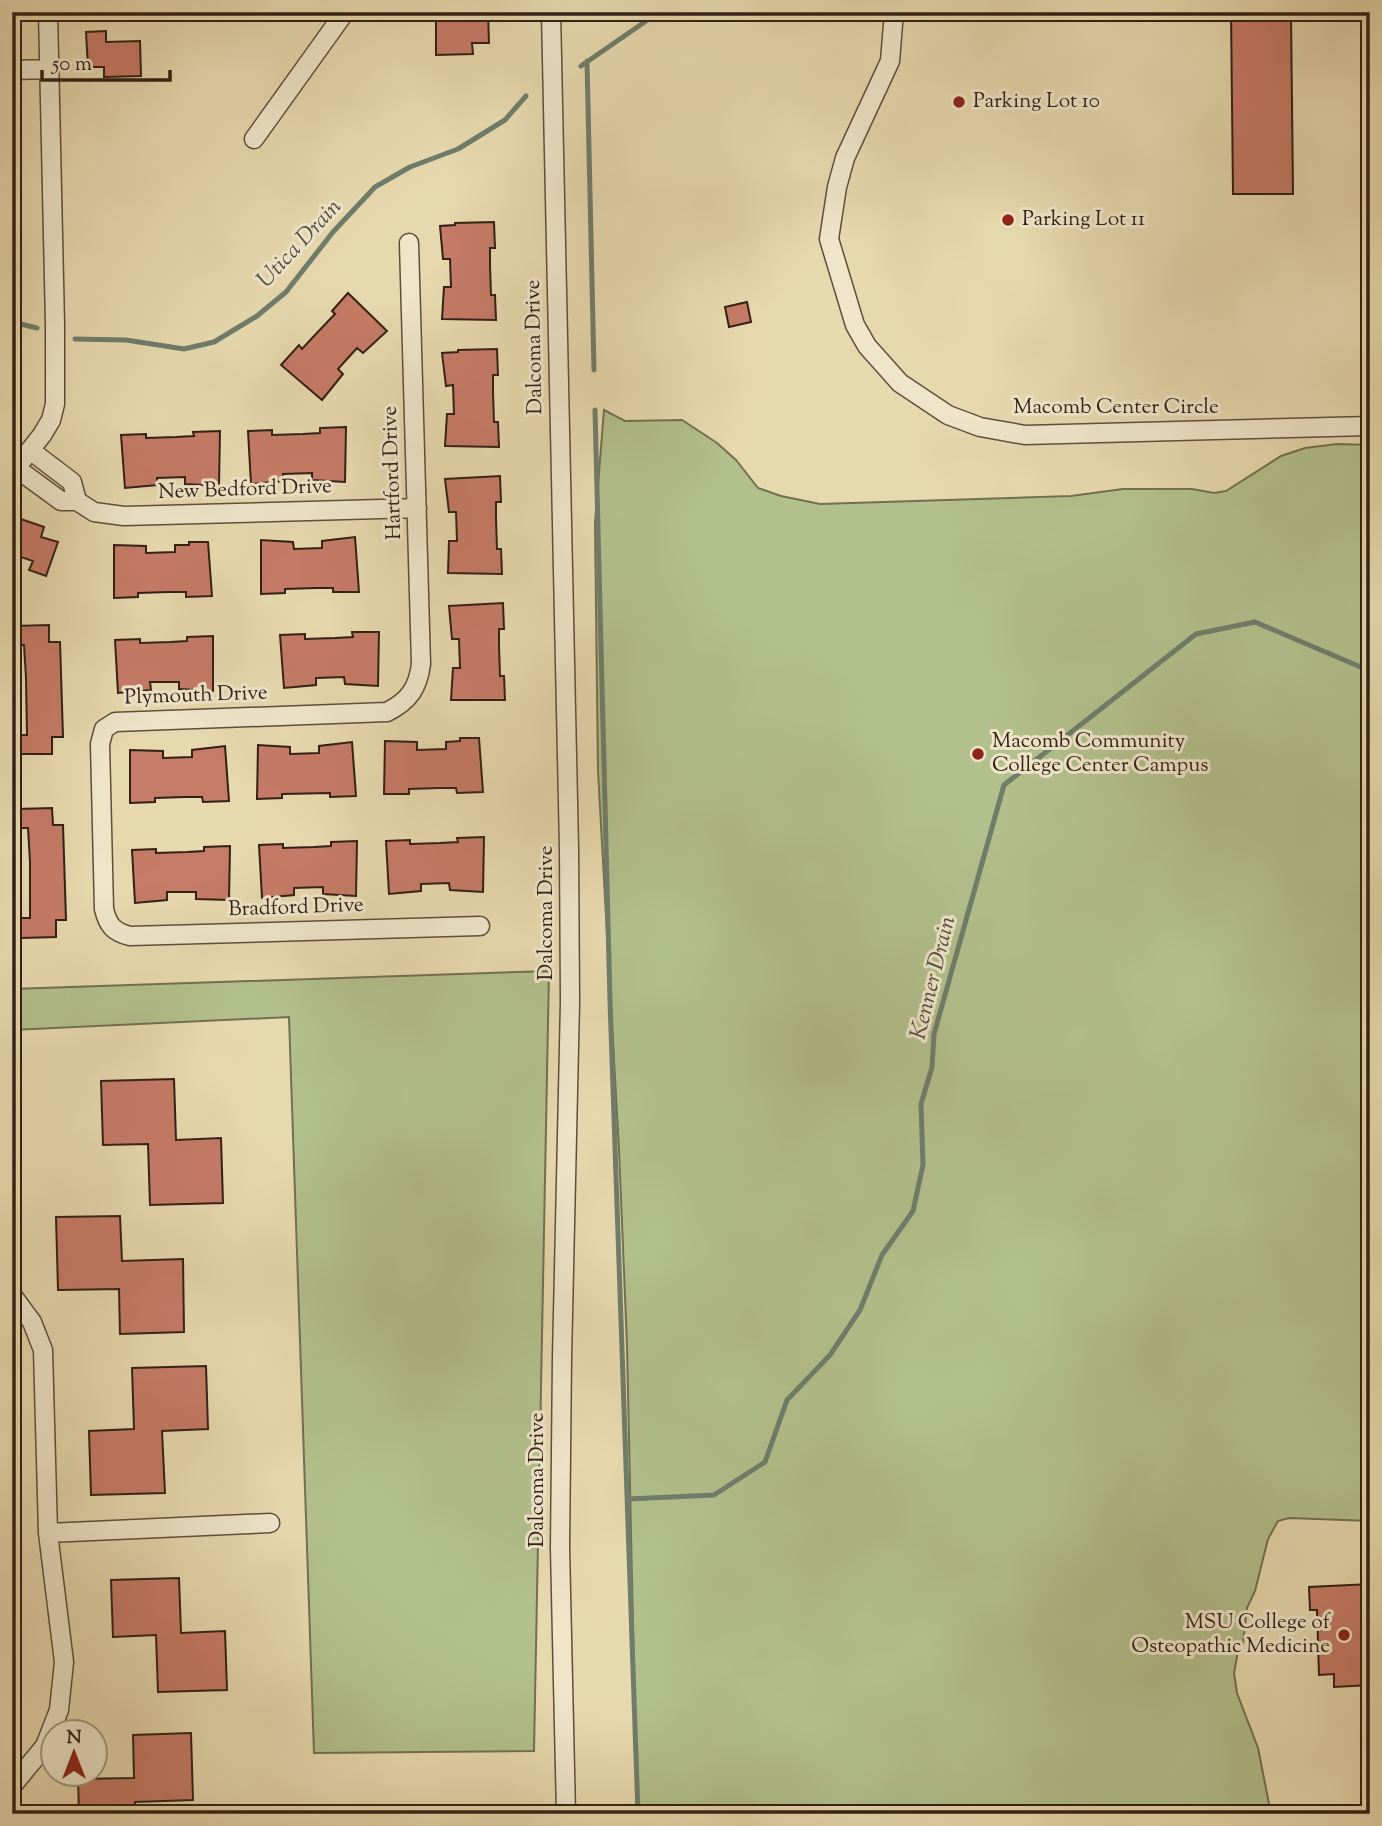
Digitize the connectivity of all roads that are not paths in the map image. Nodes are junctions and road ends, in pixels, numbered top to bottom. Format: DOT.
graph roads {
  1 [pos="48,12"];
  2 [pos="345,12"];
  3 [pos="551,12"];
  4 [pos="894,12"];
  5 [pos="50,69"];
  6 [pos="12,70"];
  7 [pos="254,139"];
  8 [pos="409,243"];
  9 [pos="1370,426"];
  10 [pos="30,450"];
  11 [pos="14,470"];
  12 [pos="77,501"];
  13 [pos="417,508"];
  14 [pos="408,699"];
  15 [pos="480,926"];
  16 [pos="113,930"];
  17 [pos="12,1295"];
  18 [pos="270,1523"];
  19 [pos="48,1533"];
  20 [pos="12,1786"];
  21 [pos="566,1814"];
  1 -- 5 [label="street"];
  2 -- 7 [label="street"];
  3 -- 21 [label="street, Dalcoma Drive"];
  4 -- 9 [label="street, Macomb Center Circle"];
  5 -- 6 [label="street"];
  5 -- 10 [label="street"];
  8 -- 13 [label="street, Hartford Drive"];
  10 -- 11 [label="street"];
  10 -- 12 [label="street"];
  11 -- 12 [label="street, New Bedford Drive"];
  12 -- 13 [label="street, New Bedford Drive"];
  13 -- 14 [label="street, Hartford Drive"];
  14 -- 16 [label="street, Plymouth Drive"];
  15 -- 16 [label="street, Bradford Drive"];
  17 -- 19 [label="street"];
  18 -- 19 [label="street"];
  19 -- 20 [label="street"];
}
